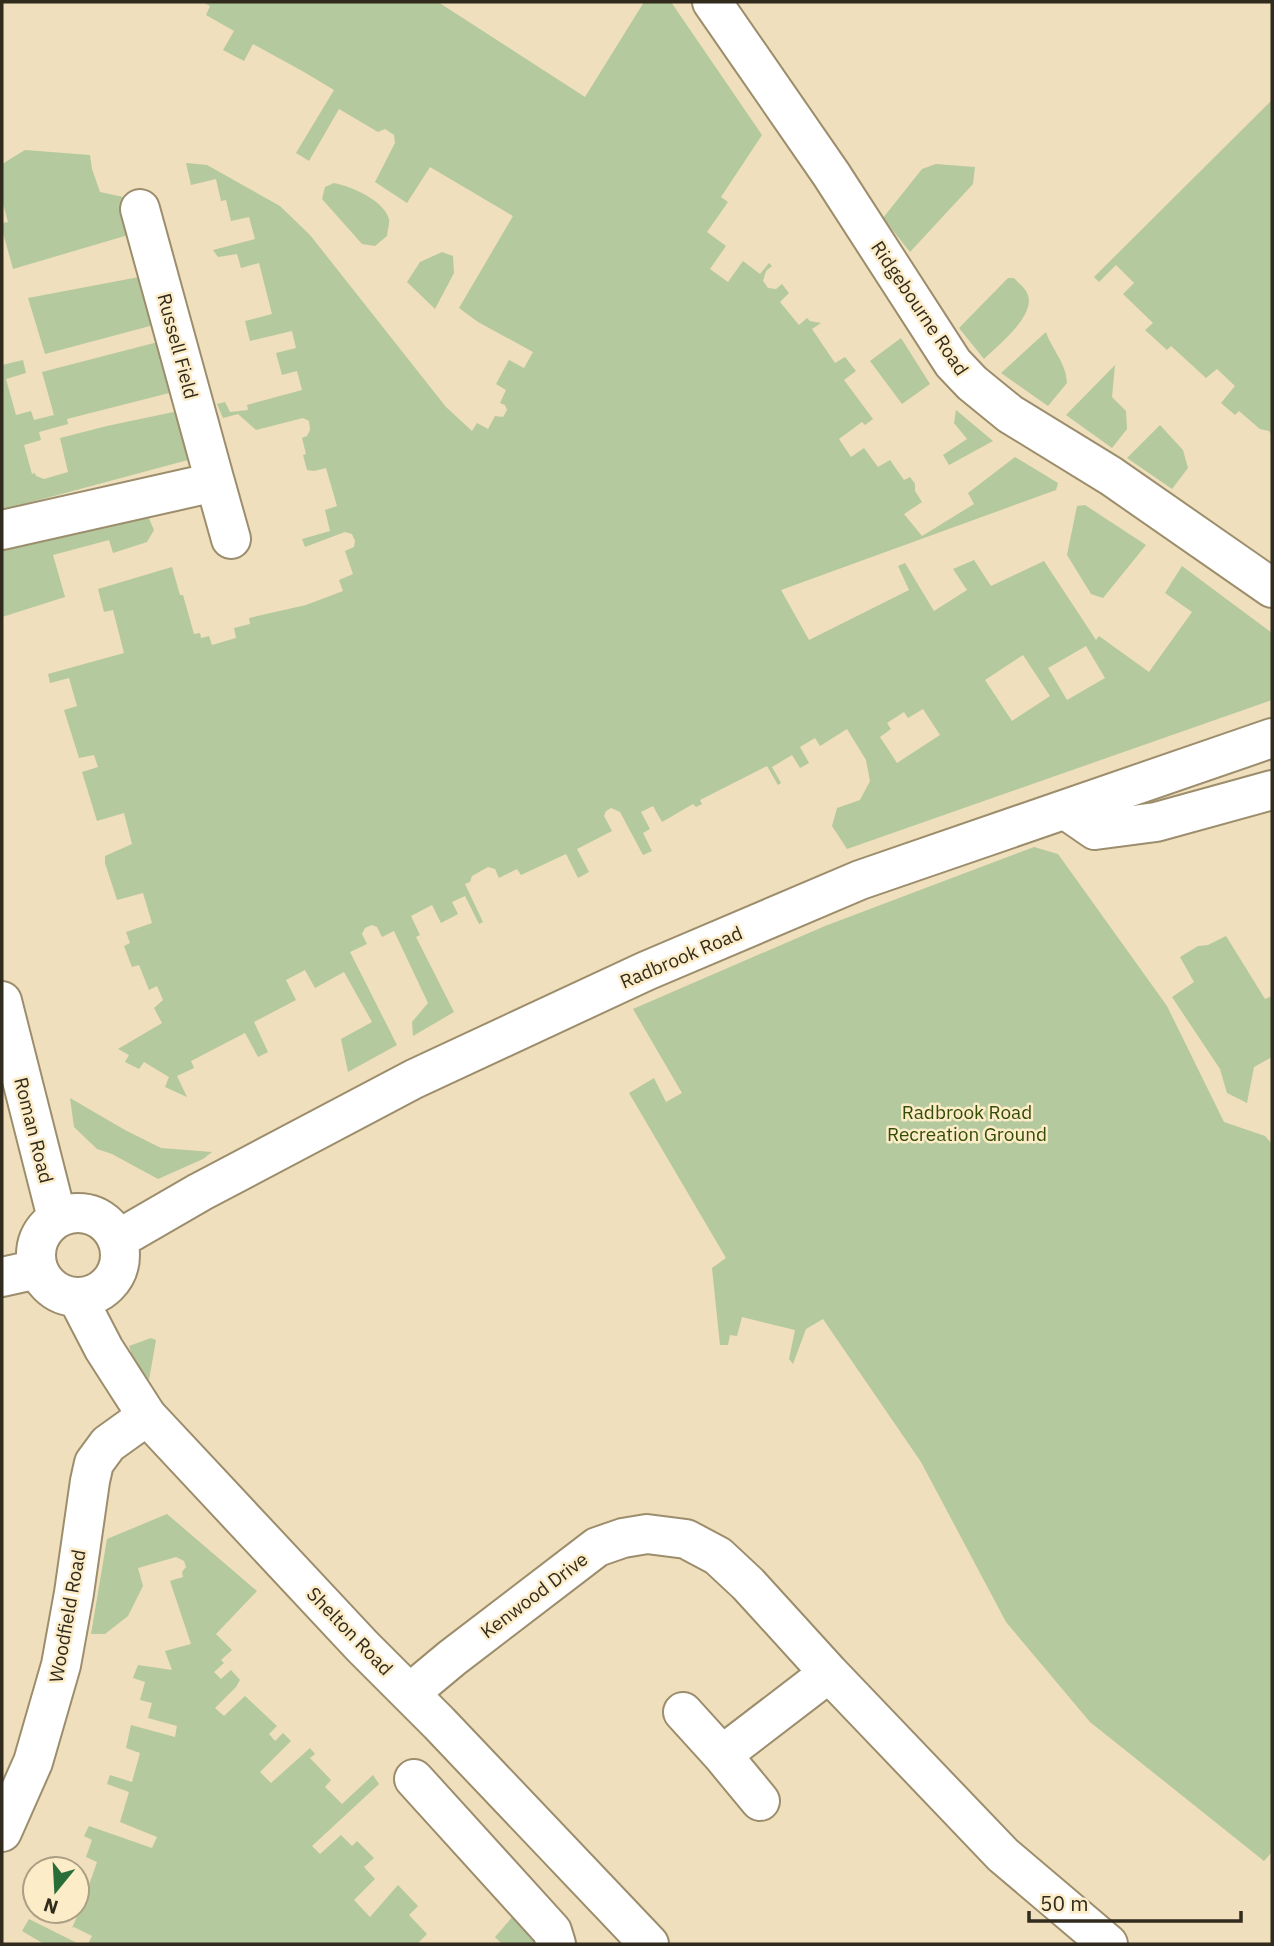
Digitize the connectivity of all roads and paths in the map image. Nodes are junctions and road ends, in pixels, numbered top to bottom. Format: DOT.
graph roads {
  1 [pos="712,2"];
  2 [pos="140,209"];
  3 [pos="215,482"];
  4 [pos="2,530"];
  5 [pos="231,539"];
  6 [pos="1272,588"];
  7 [pos="1272,738"];
  8 [pos="1272,790"];
  9 [pos="1066,810"];
  10 [pos="2,1001"];
  11 [pos="57,1218"];
  12 [pos="117,1240"];
  13 [pos="20,1273"];
  14 [pos="77,1297"];
  15 [pos="147,1416"];
  16 [pos="829,1673"];
  17 [pos="410,1693"];
  18 [pos="683,1712"];
  19 [pos="722,1755"];
  20 [pos="414,1779"];
  21 [pos="760,1801"];
  22 [pos="2,1832"];
  23 [pos="556,1944"];
  24 [pos="648,1944"];
  25 [pos="1108,1944"];
  1 -- 6 [label="street, Ridgebourne Road"];
  2 -- 3 [label="street, Russell Field"];
  3 -- 4 [label="street"];
  3 -- 5 [label="street, Russell Field"];
  7 -- 9 [label="street, Radbrook Road"];
  8 -- 9 [label="street"];
  9 -- 12 [label="street, Radbrook Road"];
  10 -- 11 [label="street, Roman Road"];
  11 -- 12 [label="street"];
  11 -- 13 [label="street"];
  12 -- 14 [label="street"];
  13 -- 14 [label="street"];
  14 -- 15 [label="street, Shelton Road"];
  15 -- 17 [label="street, Shelton Road"];
  15 -- 22 [label="street, Woodfield Road"];
  16 -- 17 [label="street, Kenwood Drive"];
  16 -- 19 [label="street"];
  16 -- 25 [label="street, Kenwood Drive"];
  17 -- 24 [label="street, Shelton Road"];
  18 -- 19 [label="street"];
  19 -- 21 [label="street"];
  20 -- 23 [label="street"];
}
